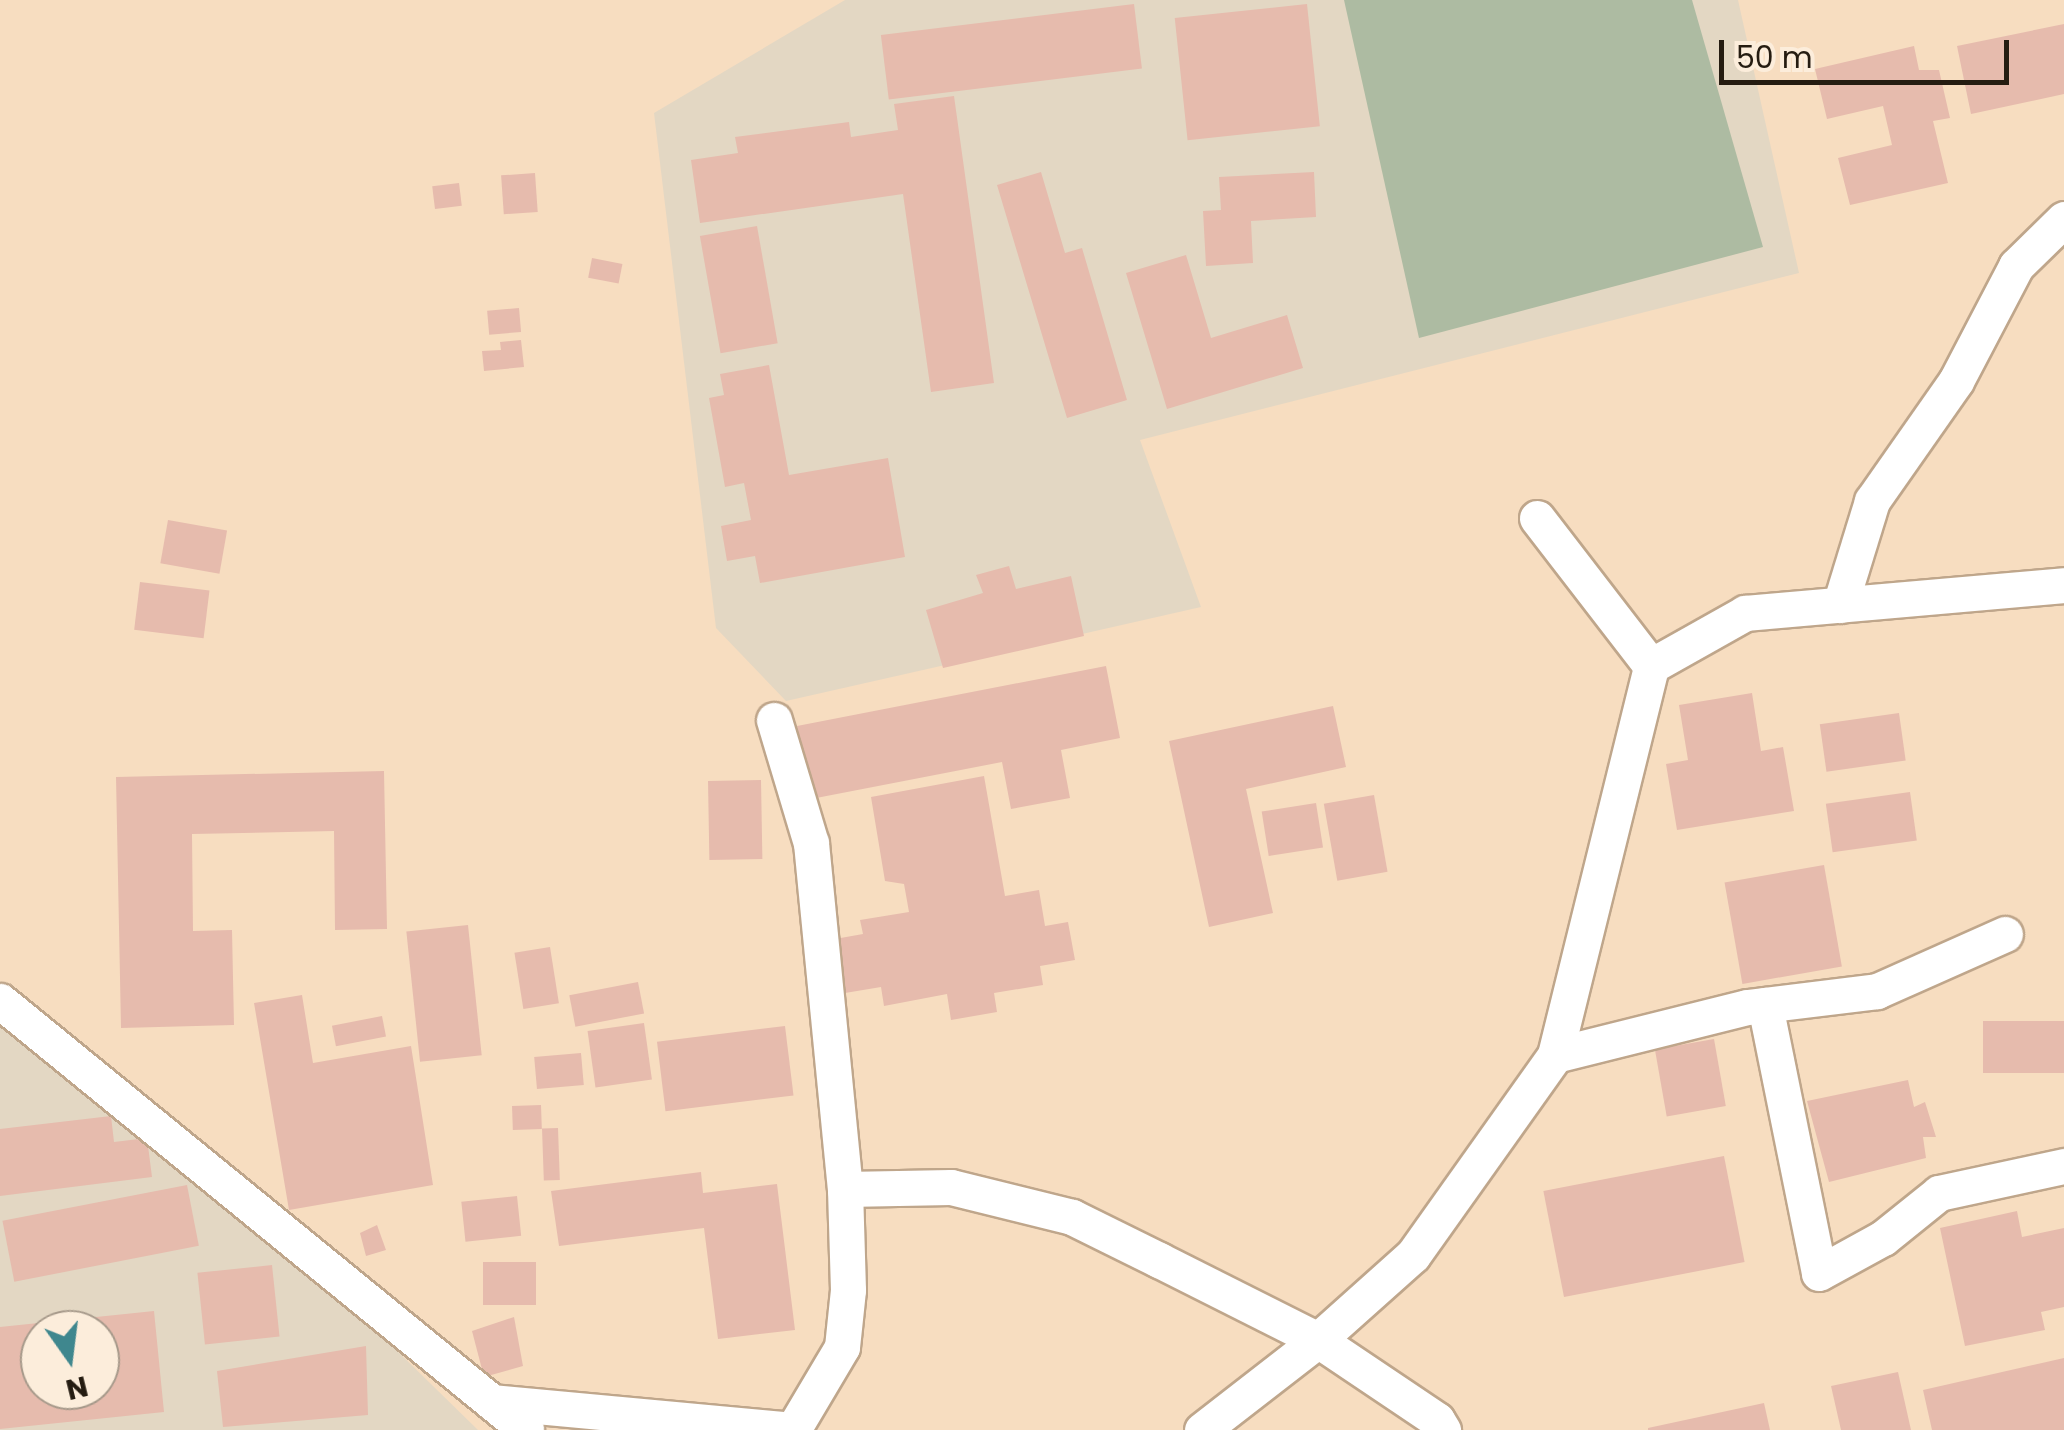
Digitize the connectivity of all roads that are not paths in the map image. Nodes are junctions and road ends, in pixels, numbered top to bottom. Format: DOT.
graph roads {
  1 [pos="2064,219"];
  2 [pos="1536,518"];
  3 [pos="2064,585"];
  4 [pos="1840,604"];
  5 [pos="1650,666"];
  6 [pos="774,720"];
  7 [pos="2005,934"];
  8 [pos="0,1001"];
  9 [pos="1766,1005"];
  10 [pos="1555,1055"];
  11 [pos="2064,1166"];
  12 [pos="845,1189"];
  13 [pos="1318,1340"];
  14 [pos="492,1402"];
  15 [pos="793,1429"];
  16 [pos="526,1430"];
  17 [pos="1202,1430"];
  18 [pos="1443,1430"];
  1 -- 4 [label="street"];
  2 -- 5 [label="street"];
  3 -- 4 [label="street"];
  4 -- 5 [label="street"];
  5 -- 10 [label="street"];
  6 -- 12 [label="street"];
  7 -- 9 [label="street"];
  8 -- 14 [label="street"];
  9 -- 10 [label="street"];
  9 -- 11 [label="street"];
  10 -- 13 [label="street"];
  12 -- 13 [label="street"];
  12 -- 15 [label="street"];
  13 -- 17 [label="street"];
  13 -- 18 [label="street"];
  14 -- 15 [label="street"];
  14 -- 16 [label="street"];
}
